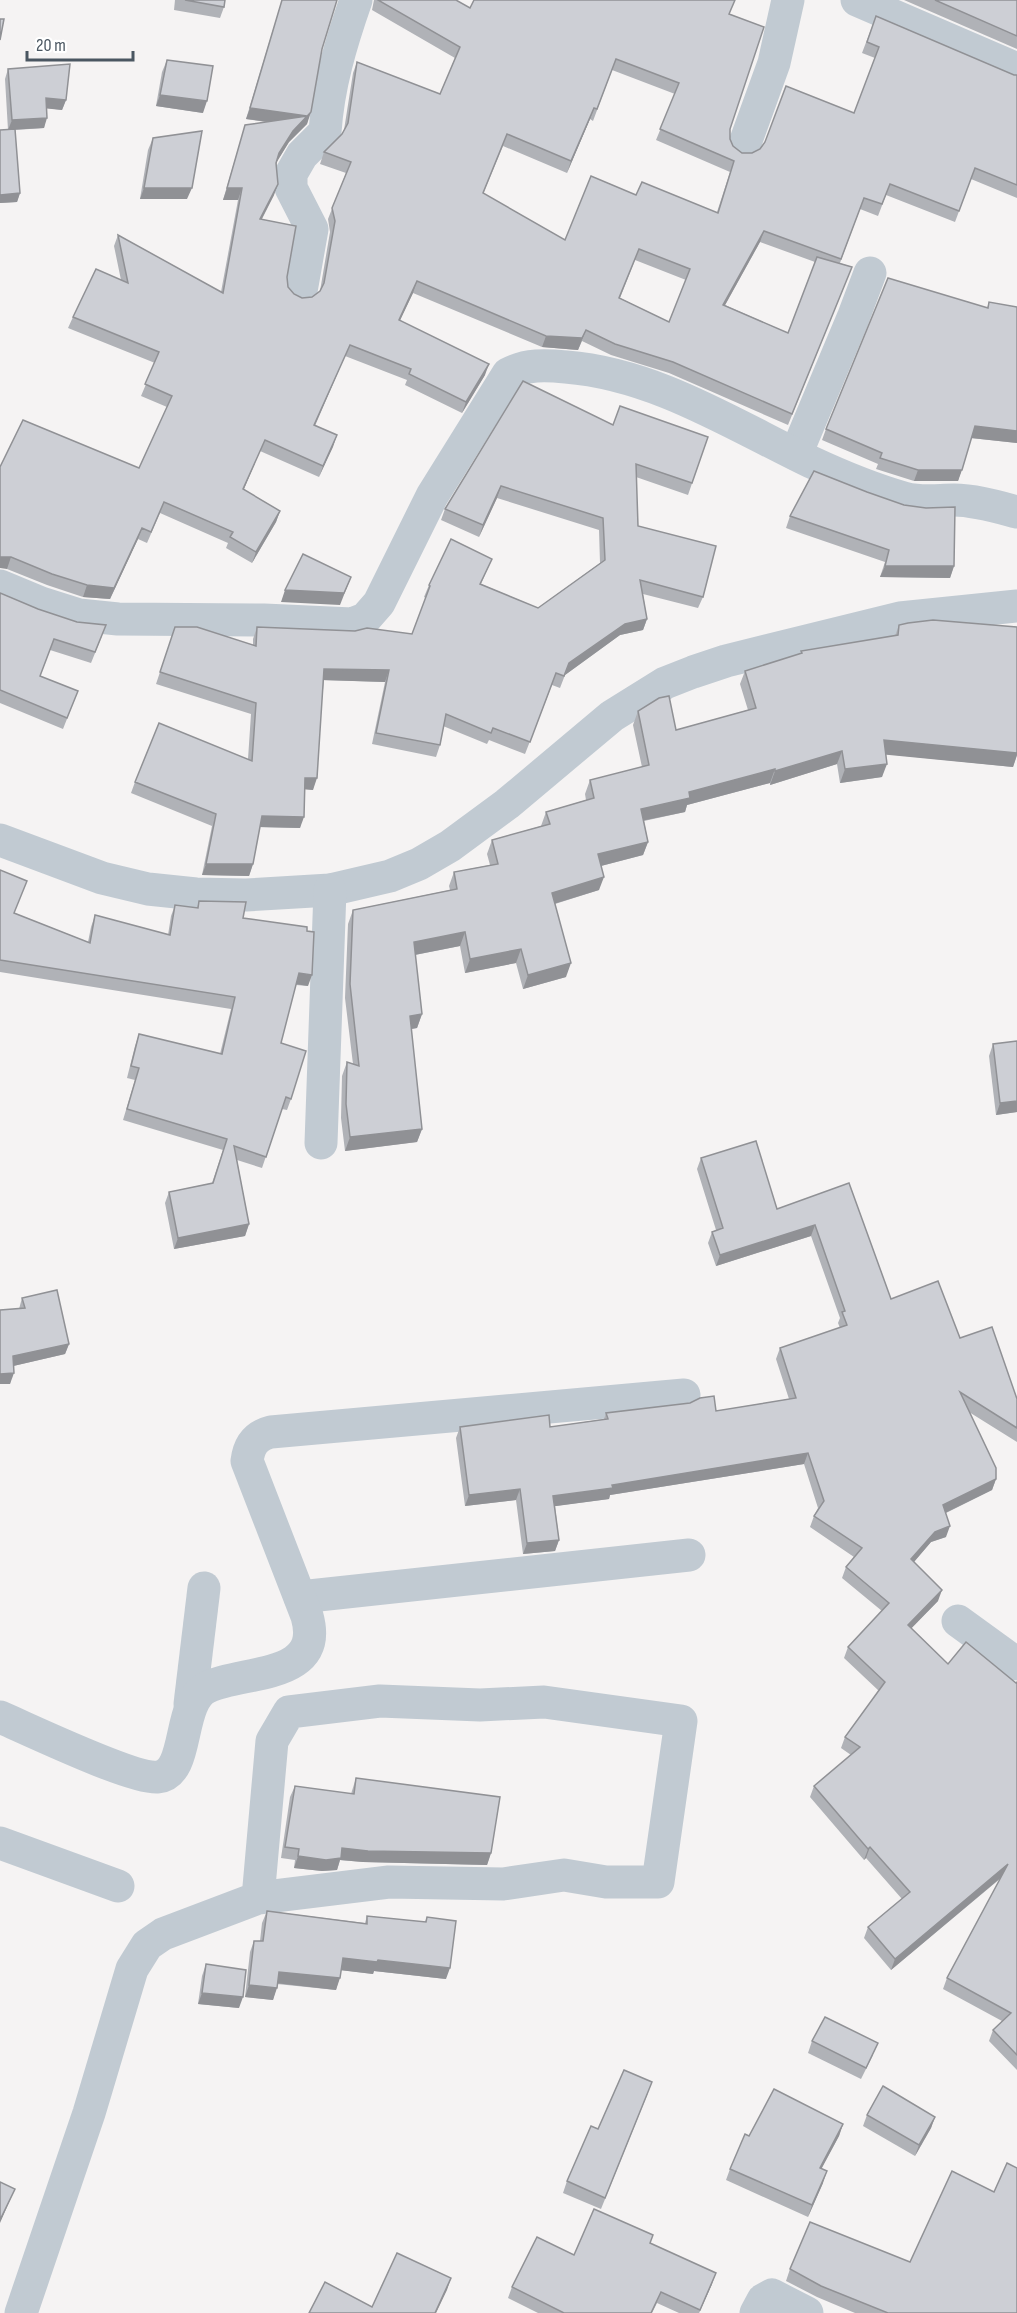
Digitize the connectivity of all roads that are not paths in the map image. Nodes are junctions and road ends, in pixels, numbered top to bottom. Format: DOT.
graph roads {
  1 [pos="356,0"];
  2 [pos="788,0"];
  3 [pos="857,0"];
  4 [pos="1017,69"];
  5 [pos="744,146"];
  6 [pos="870,273"];
  7 [pos="301,291"];
  8 [pos="795,454"];
  9 [pos="1017,512"];
  10 [pos="0,586"];
  11 [pos="1017,606"];
  12 [pos="4,851"];
  13 [pos="330,890"];
  14 [pos="321,1143"];
  15 [pos="684,1395"];
  16 [pos="689,1556"];
  17 [pos="204,1588"];
  18 [pos="300,1597"];
  19 [pos="958,1621"];
  20 [pos="1017,1664"];
  21 [pos="190,1704"];
  22 [pos="0,1718"];
  23 [pos="0,1843"];
  24 [pos="118,1886"];
  25 [pos="258,1898"];
  26 [pos="21,2313"];
  27 [pos="756,2313"];
  28 [pos="807,2313"];
  1 -- 7 [label="street"];
  2 -- 5 [label="street"];
  3 -- 4 [label="street"];
  6 -- 8 [label="street"];
  8 -- 9 [label="street"];
  8 -- 10 [label="street"];
  11 -- 13 [label="street"];
  12 -- 13 [label="street"];
  13 -- 14 [label="street"];
  15 -- 18 [label="street"];
  16 -- 18 [label="street"];
  17 -- 21 [label="street"];
  18 -- 21 [label="street"];
  19 -- 20 [label="street"];
  21 -- 22 [label="street"];
  23 -- 24 [label="street"];
  25 -- 25 [label="street"];
  25 -- 26 [label="street"];
  27 -- 28 [label="street"];
}
